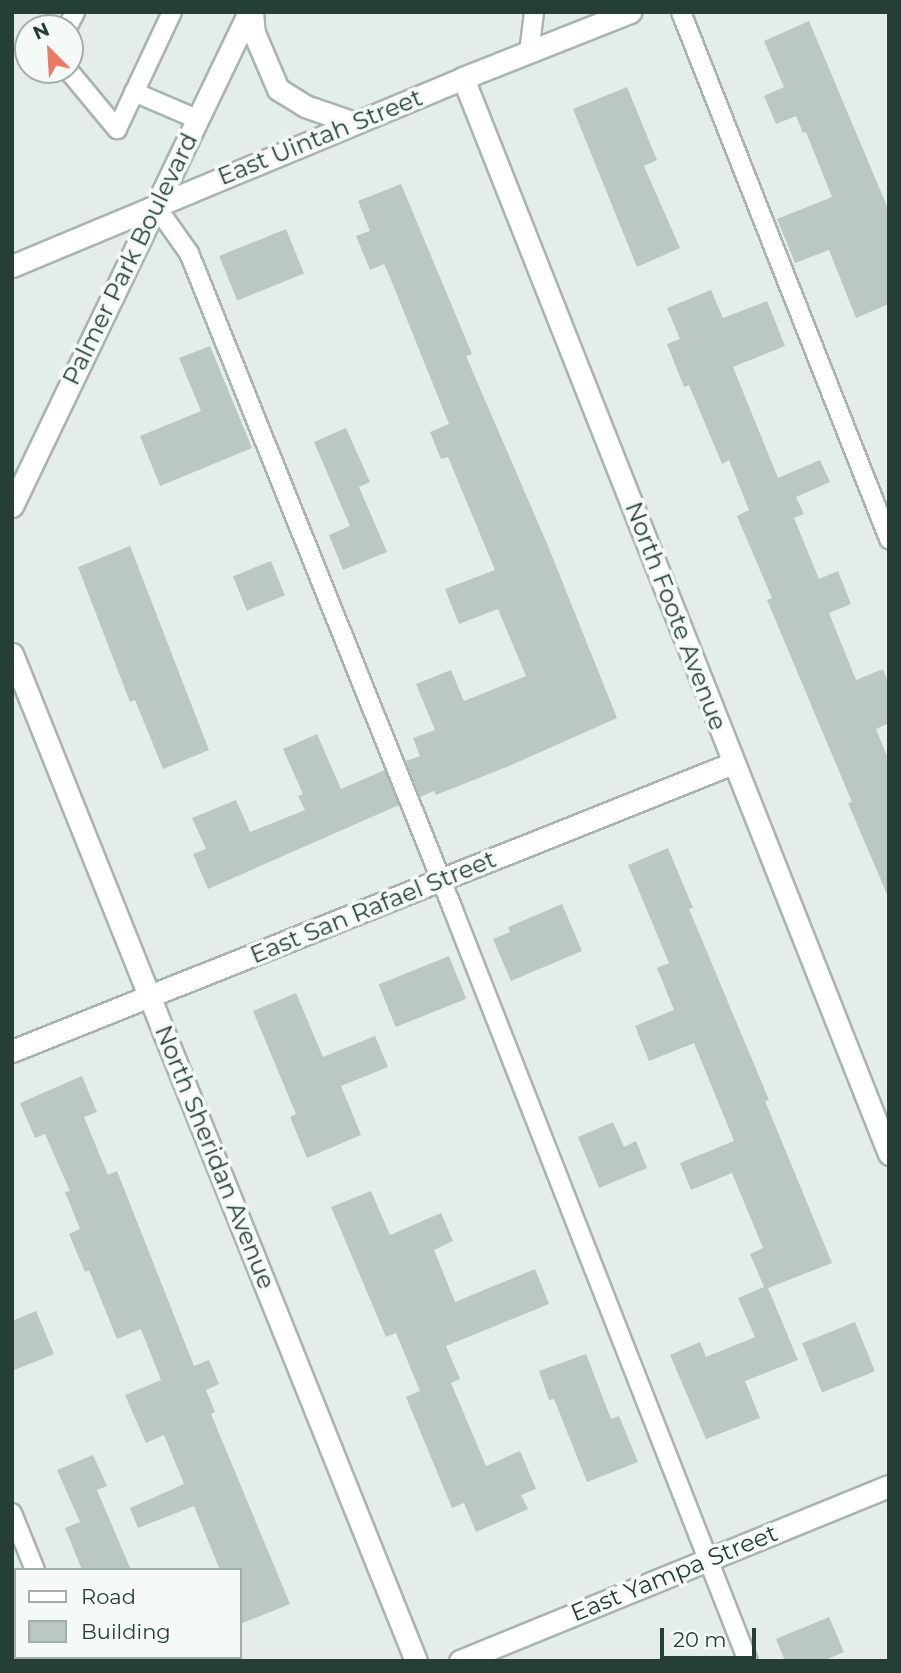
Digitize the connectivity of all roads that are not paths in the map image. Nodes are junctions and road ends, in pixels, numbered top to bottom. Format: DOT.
graph roads {
  1 [pos="172,12"];
  2 [pos="250,12"];
  3 [pos="534,12"];
  4 [pos="630,12"];
  5 [pos="681,12"];
  6 [pos="529,52"];
  7 [pos="463,78"];
  8 [pos="80,84"];
  9 [pos="134,92"];
  10 [pos="197,119"];
  11 [pos="354,123"];
  12 [pos="155,205"];
  13 [pos="12,267"];
  14 [pos="12,506"];
  15 [pos="889,539"];
  16 [pos="12,654"];
  17 [pos="733,763"];
  18 [pos="441,880"];
  19 [pos="150,996"];
  20 [pos="12,1051"];
  21 [pos="889,1154"];
  22 [pos="889,1486"];
  23 [pos="12,1513"];
  24 [pos="707,1560"];
  25 [pos="34,1568"];
  26 [pos="416,1661"];
  27 [pos="460,1661"];
  28 [pos="748,1661"];
  1 -- 9 [label="lane"];
  2 -- 10 [label="street, Palmer Park Boulevard"];
  2 -- 11 [label="street"];
  3 -- 6 [label="lane"];
  4 -- 6 [label="street, East Uintah Street"];
  5 -- 15 [label="lane"];
  6 -- 7 [label="street, East Uintah Street"];
  7 -- 11 [label="street, East Uintah Street"];
  7 -- 17 [label="street, North Foote Avenue"];
  8 -- 9 [label="lane"];
  9 -- 10 [label="lane"];
  10 -- 12 [label="street, Palmer Park Boulevard"];
  11 -- 12 [label="street, East Uintah Street"];
  12 -- 13 [label="street, East Uintah Street"];
  12 -- 14 [label="street, Palmer Park Boulevard"];
  12 -- 18 [label="lane"];
  16 -- 19 [label="street, North Sheridan Avenue"];
  17 -- 18 [label="street, East San Rafael Street"];
  17 -- 21 [label="street, North Foote Avenue"];
  18 -- 19 [label="street, East San Rafael Street"];
  18 -- 24 [label="lane"];
  19 -- 20 [label="street, East San Rafael Street"];
  19 -- 26 [label="street, North Sheridan Avenue"];
  22 -- 24 [label="street, East Yampa Street"];
  23 -- 25 [label="lane"];
  24 -- 27 [label="street, East Yampa Street"];
  24 -- 28 [label="lane"];
}
